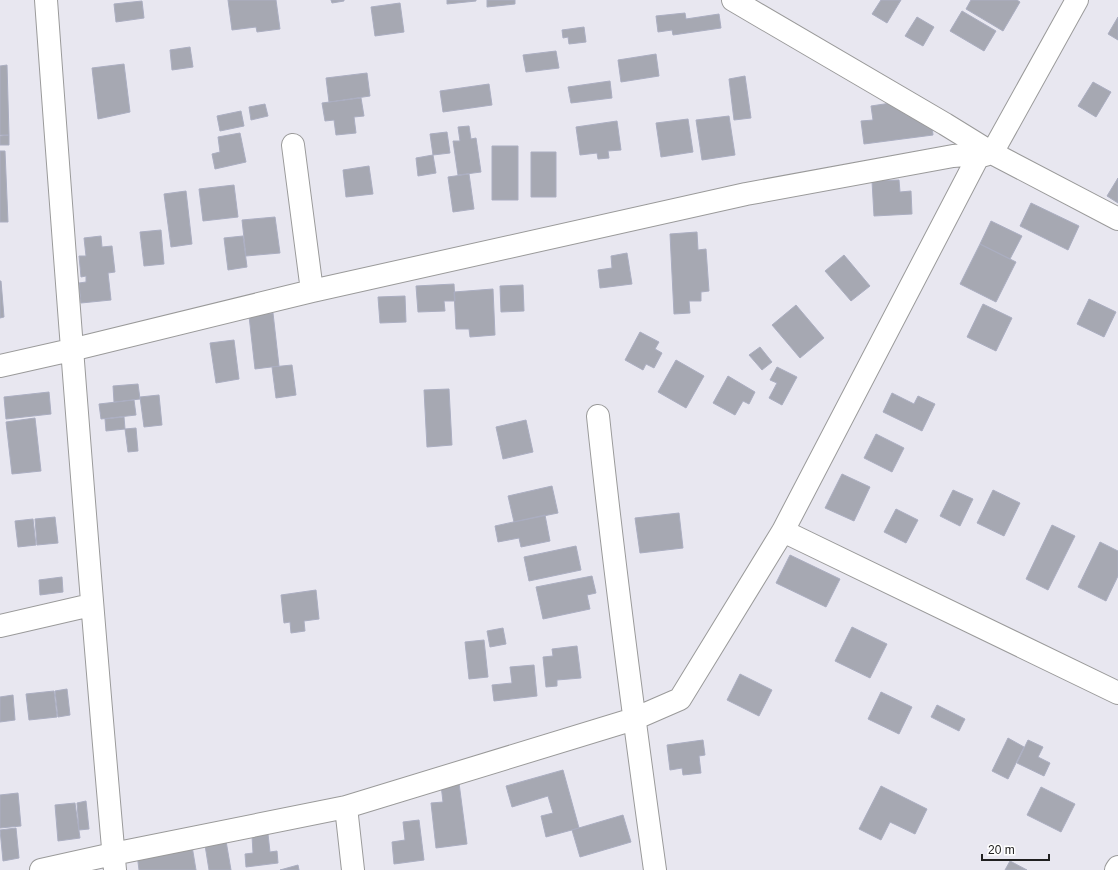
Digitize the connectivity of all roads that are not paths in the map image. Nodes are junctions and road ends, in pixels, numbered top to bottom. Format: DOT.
graph roads {
  1 [pos="46,0"];
  2 [pos="733,0"];
  3 [pos="1077,0"];
  4 [pos="293,145"];
  5 [pos="985,155"];
  6 [pos="1118,219"];
  7 [pos="312,291"];
  8 [pos="71,350"];
  9 [pos="0,366"];
  10 [pos="598,416"];
  11 [pos="783,531"];
  12 [pos="91,605"];
  13 [pos="0,626"];
  14 [pos="1118,693"];
  15 [pos="634,719"];
  16 [pos="346,807"];
  17 [pos="114,862"];
  18 [pos="1118,867"];
  19 [pos="41,870"];
  20 [pos="353,870"];
  21 [pos="655,870"];
  22 [pos="1116,870"];
  1 -- 8 [label="street"];
  2 -- 5 [label="street"];
  3 -- 5 [label="street"];
  4 -- 7 [label="street"];
  5 -- 6 [label="street"];
  5 -- 7 [label="street"];
  5 -- 11 [label="street"];
  7 -- 8 [label="street"];
  8 -- 9 [label="street"];
  8 -- 12 [label="street"];
  10 -- 15 [label="street"];
  11 -- 14 [label="street"];
  11 -- 15 [label="street"];
  12 -- 13 [label="street"];
  12 -- 17 [label="street"];
  15 -- 16 [label="street"];
  15 -- 21 [label="street"];
  16 -- 17 [label="street"];
  16 -- 20 [label="street"];
  17 -- 19 [label="street"];
  18 -- 22 [label="street"];
}
